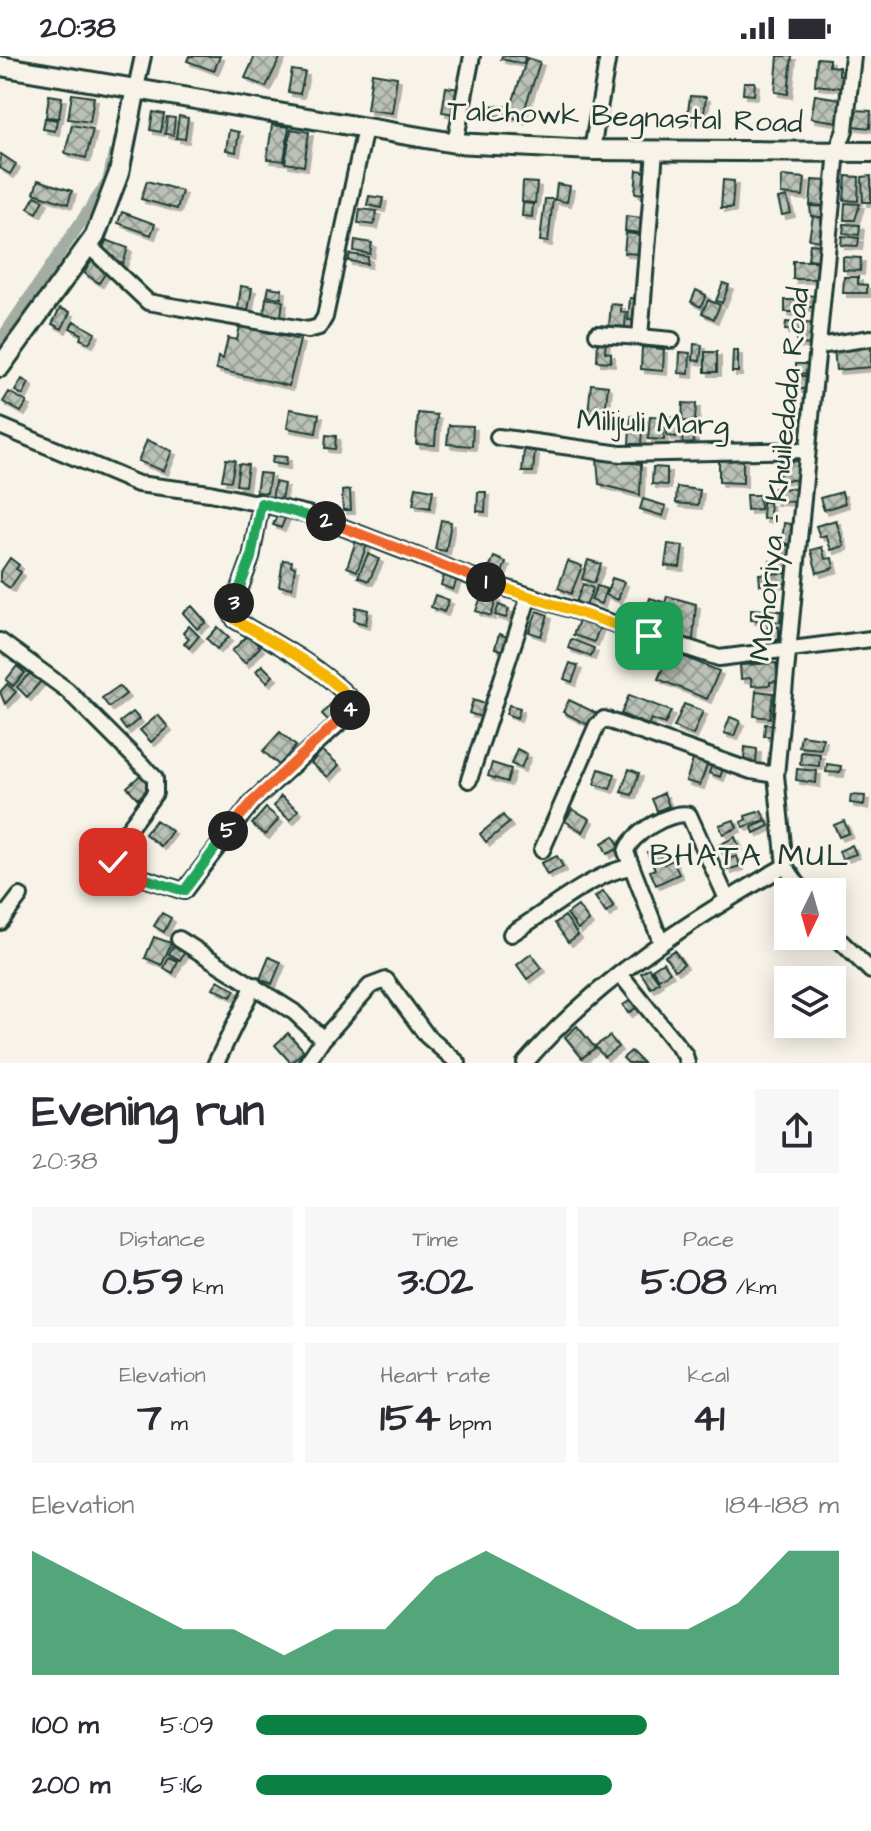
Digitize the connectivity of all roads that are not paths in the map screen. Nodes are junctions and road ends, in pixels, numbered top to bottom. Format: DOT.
graph roads {
  1 [pos="143,56"];
  2 [pos="472,56"];
  3 [pos="608,56"];
  4 [pos="853,56"];
  5 [pos="0,66"];
  6 [pos="136,88"];
  7 [pos="365,128"];
  8 [pos="455,143"];
  9 [pos="592,150"];
  10 [pos="655,151"];
  11 [pos="837,151"];
  12 [pos="871,152"];
  13 [pos="89,246"];
  14 [pos="597,334"];
  15 [pos="640,337"];
  16 [pos="871,338"];
  17 [pos="672,340"];
  18 [pos="819,346"];
  19 [pos="0,367"];
  20 [pos="0,426"];
  21 [pos="498,437"];
  22 [pos="807,450"];
  23 [pos="261,503"];
  24 [pos="529,596"];
  25 [pos="871,639"];
  26 [pos="0,641"];
  27 [pos="795,651"];
  28 [pos="776,775"];
  29 [pos="469,780"];
  30 [pos="542,850"];
  31 [pos="785,866"];
  32 [pos="631,867"];
  33 [pos="793,878"];
  34 [pos="20,896"];
  35 [pos="727,899"];
  36 [pos="0,922"];
  37 [pos="511,934"];
  38 [pos="179,939"];
  39 [pos="661,942"];
  40 [pos="846,947"];
  41 [pos="871,971"];
  42 [pos="621,975"];
  43 [pos="254,985"];
  44 [pos="323,1039"];
  45 [pos="436,1057"];
  46 [pos="216,1063"];
  47 [pos="307,1063"];
  48 [pos="458,1063"];
  49 [pos="525,1063"];
  50 [pos="687,1063"];
  1 -- 6 [label="street"];
  2 -- 8 [label="street"];
  3 -- 9 [label="street"];
  4 -- 11 [label="street, Mohoriya - Khuiledada Road"];
  5 -- 6 [label="main road, Talchowk Begnastal Road"];
  6 -- 7 [label="main road, Talchowk Begnastal Road"];
  6 -- 13 [label="main road"];
  7 -- 8 [label="main road, Talchowk Begnastal Road"];
  7 -- 13 [label="street"];
  8 -- 9 [label="main road, Talchowk Begnastal Road"];
  9 -- 10 [label="main road, Talchowk Begnastal Road"];
  10 -- 11 [label="main road, Talchowk Begnastal Road"];
  10 -- 15 [label="street"];
  11 -- 12 [label="main road, Talchowk Begnastal Road"];
  11 -- 18 [label="street, Mohoriya - Khuiledada Road"];
  13 -- 19 [label="main road"];
  14 -- 15 [label="street"];
  15 -- 17 [label="street"];
  16 -- 18 [label="street"];
  18 -- 22 [label="street, Mohoriya - Khuiledada Road"];
  20 -- 23 [label="street"];
  21 -- 22 [label="street, Milijuli Marg"];
  22 -- 27 [label="street, Mohoriya - Khuiledada Road"];
  23 -- 24 [label="street"];
  23 -- 26 [label="street"];
  24 -- 27 [label="street"];
  24 -- 29 [label="street"];
  25 -- 27 [label="street"];
  27 -- 28 [label="street, Mohoriya - Khuiledada Road"];
  28 -- 30 [label="street"];
  28 -- 31 [label="street, Mohoriya - Khuiledada Road"];
  31 -- 33 [label="street, Mohoriya - Khuiledada Road"];
  31 -- 35 [label="street"];
  32 -- 35 [label="street"];
  32 -- 37 [label="street"];
  32 -- 39 [label="street"];
  34 -- 36 [label="street"];
  35 -- 39 [label="street"];
  38 -- 43 [label="street"];
  39 -- 42 [label="street"];
  40 -- 41 [label="street"];
  42 -- 49 [label="street"];
  42 -- 50 [label="street"];
  43 -- 44 [label="street"];
  43 -- 46 [label="street"];
  44 -- 45 [label="street"];
  44 -- 47 [label="street"];
  45 -- 48 [label="street"];
}
